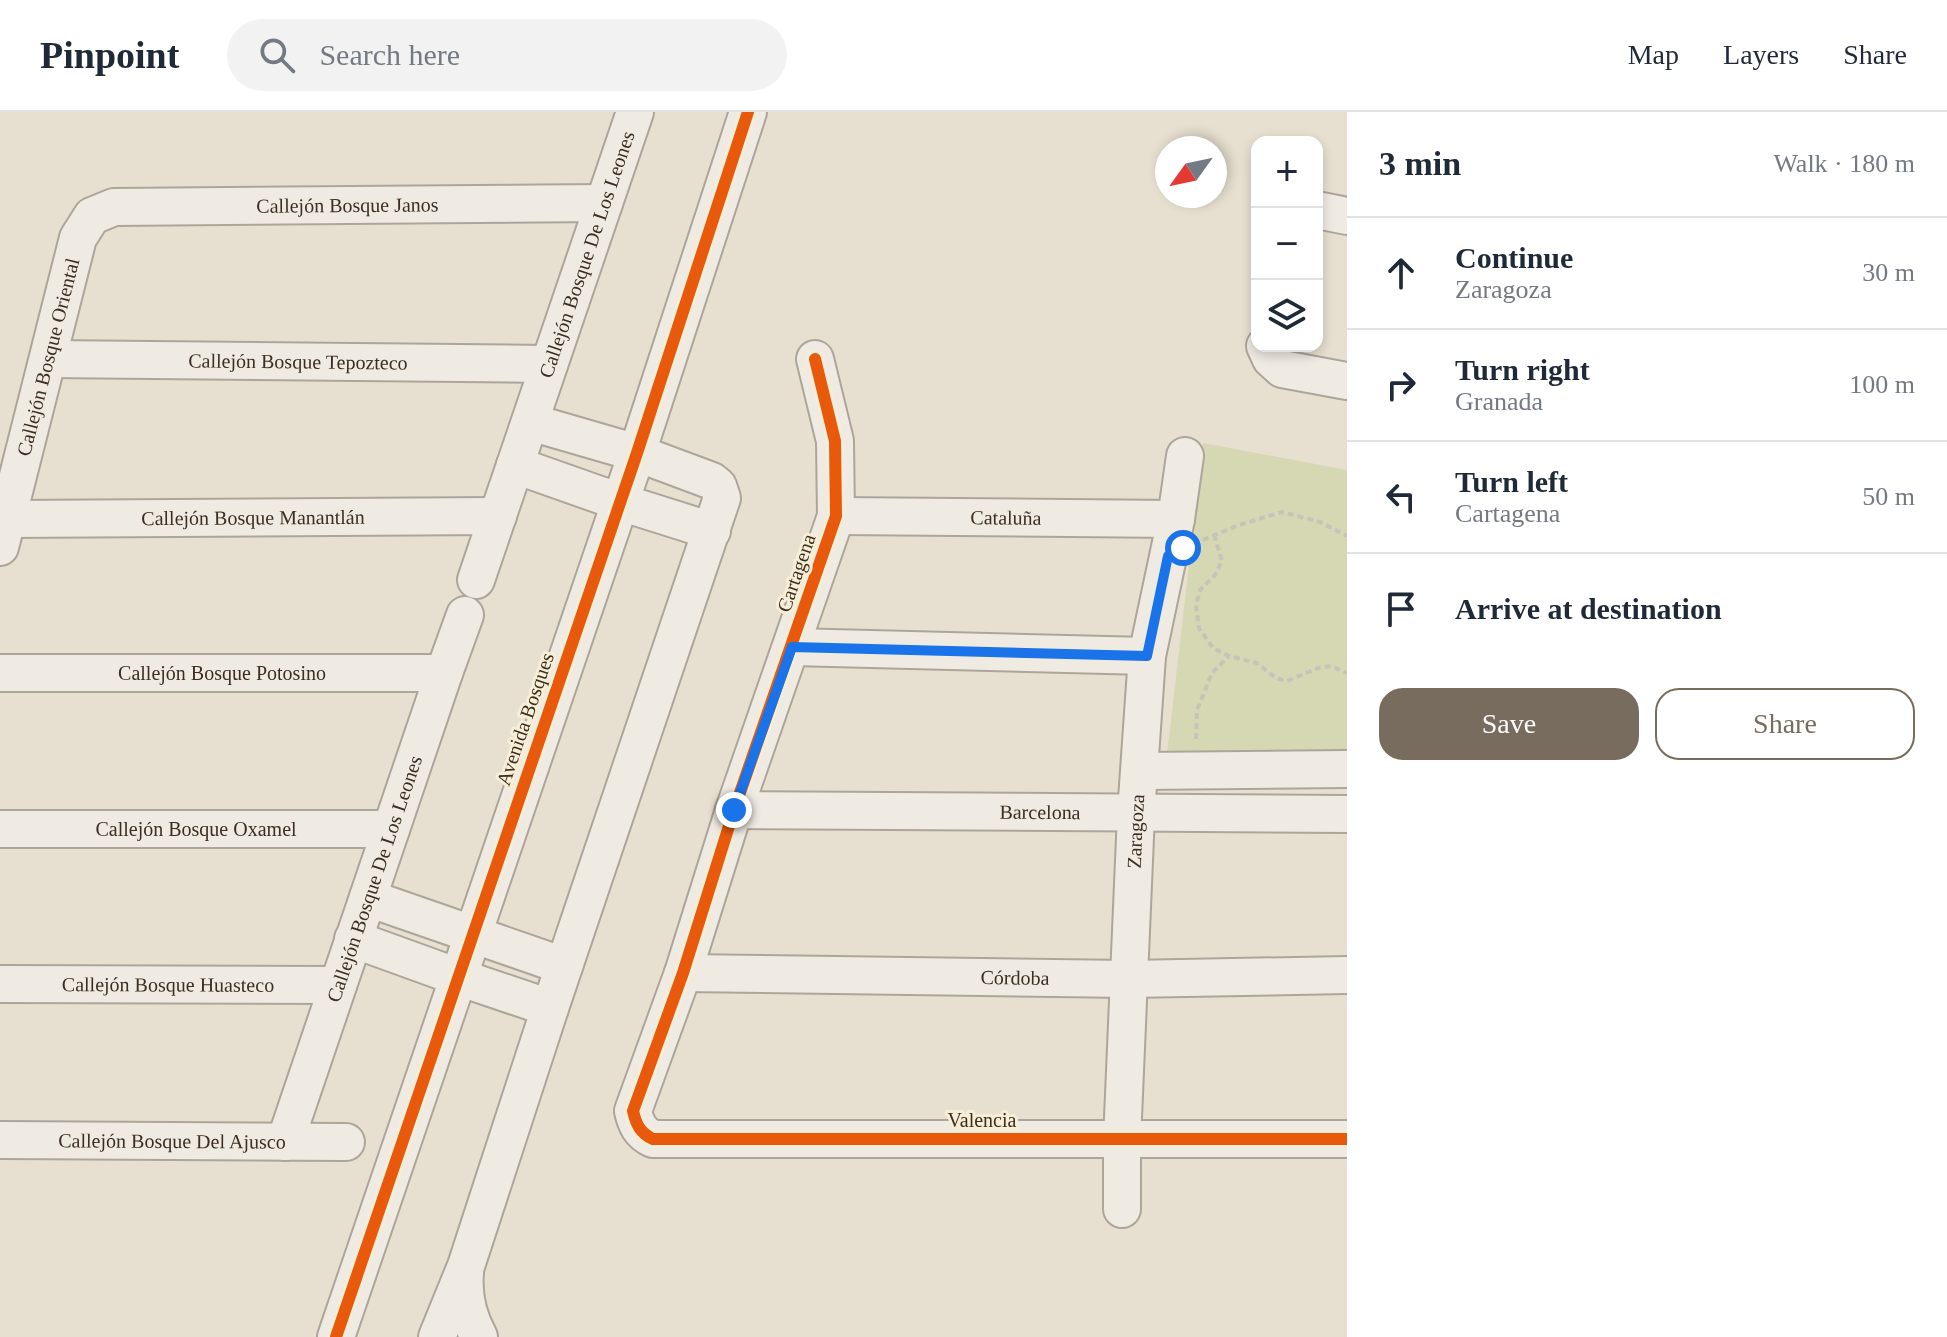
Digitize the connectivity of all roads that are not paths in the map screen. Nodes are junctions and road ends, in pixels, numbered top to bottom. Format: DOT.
graph roads {
  1 [pos="635,112"];
  2 [pos="748,112"];
  3 [pos="604,203"];
  4 [pos="1323,211"];
  5 [pos="92,216"];
  6 [pos="1347,216"];
  7 [pos="1268,352"];
  8 [pos="48,359"];
  9 [pos="815,359"];
  10 [pos="549,364"];
  11 [pos="1347,381"];
  12 [pos="530,422"];
  13 [pos="637,453"];
  14 [pos="1185,456"];
  15 [pos="515,465"];
  16 [pos="620,502"];
  17 [pos="717,514"];
  18 [pos="498,516"];
  19 [pos="836,516"];
  20 [pos="1176,519"];
  21 [pos="4,533"];
  22 [pos="476,580"];
  23 [pos="465,615"];
  24 [pos="792,647"];
  25 [pos="1147,656"];
  26 [pos="0,673"];
  27 [pos="444,673"];
  28 [pos="1312,768"];
  29 [pos="1347,769"];
  30 [pos="1140,771"];
  31 [pos="734,810"];
  32 [pos="1136,814"];
  33 [pos="1330,814"];
  34 [pos="0,829"];
  35 [pos="391,829"];
  36 [pos="368,898"];
  37 [pos="473,934"];
  38 [pos="353,939"];
  39 [pos="564,966"];
  40 [pos="683,973"];
  41 [pos="1347,975"];
  42 [pos="458,977"];
  43 [pos="1129,979"];
  44 [pos="0,984"];
  45 [pos="338,985"];
  46 [pos="550,1008"];
  47 [pos="633,1111"];
  48 [pos="1347,1139"];
  49 [pos="0,1140"];
  50 [pos="1122,1141"];
  51 [pos="285,1142"];
  52 [pos="346,1142"];
  53 [pos="1122,1209"];
  54 [pos="466,1266"];
  55 [pos="336,1337"];
  56 [pos="437,1337"];
  57 [pos="479,1337"];
  1 -- 3 [label="street, Callejón Bosque De Los Leones"];
  2 -- 13 [label="street, Avenida Bosques"];
  3 -- 5 [label="street, Callejón Bosque Janos"];
  3 -- 10 [label="street, Callejón Bosque De Los Leones"];
  4 -- 6 [label="street"];
  5 -- 8 [label="street, Callejón Bosque Oriental"];
  7 -- 11 [label="street"];
  8 -- 10 [label="street, Callejón Bosque Tepozteco"];
  8 -- 21 [label="street, Callejón Bosque Oriental"];
  9 -- 19 [label="street, Cartagena"];
  10 -- 12 [label="street, Callejón Bosque De Los Leones"];
  12 -- 13 [label="street"];
  12 -- 15 [label="street, Callejón Bosque De Los Leones"];
  13 -- 16 [label="street, Avenida Bosques"];
  13 -- 17 [label="street"];
  14 -- 20 [label="street, Zaragoza"];
  15 -- 16 [label="street"];
  15 -- 18 [label="street, Callejón Bosque De Los Leones"];
  16 -- 17 [label="street"];
  16 -- 37 [label="street, Avenida Bosques"];
  17 -- 39 [label="street"];
  18 -- 21 [label="street, Callejón Bosque Manantlán"];
  18 -- 22 [label="street, Callejón Bosque De Los Leones"];
  19 -- 20 [label="street, Cataluña"];
  19 -- 24 [label="street, Cartagena"];
  20 -- 25 [label="street, Zaragoza"];
  23 -- 27 [label="street, Callejón Bosque De Los Leones"];
  24 -- 25 [label="street"];
  24 -- 31 [label="street, Cartagena"];
  25 -- 30 [label="street, Zaragoza"];
  26 -- 27 [label="street, Callejón Bosque Potosino"];
  27 -- 35 [label="street, Callejón Bosque De Los Leones"];
  28 -- 29 [label="street"];
  28 -- 30 [label="street"];
  28 -- 33 [label="street"];
  30 -- 32 [label="street, Zaragoza"];
  31 -- 32 [label="street, Barcelona"];
  31 -- 40 [label="street, Cartagena"];
  32 -- 33 [label="street, Barcelona"];
  32 -- 43 [label="street, Zaragoza"];
  34 -- 35 [label="street, Callejón Bosque Oxamel"];
  35 -- 36 [label="street, Callejón Bosque De Los Leones"];
  36 -- 37 [label="street"];
  36 -- 38 [label="street, Callejón Bosque De Los Leones"];
  37 -- 39 [label="street"];
  37 -- 42 [label="street, Avenida Bosques"];
  38 -- 42 [label="street"];
  38 -- 45 [label="street, Callejón Bosque De Los Leones"];
  39 -- 46 [label="street"];
  40 -- 43 [label="street, Córdoba"];
  40 -- 47 [label="street, Cartagena"];
  41 -- 43 [label="street, Córdoba"];
  42 -- 46 [label="street"];
  42 -- 55 [label="street, Avenida Bosques"];
  43 -- 50 [label="street, Zaragoza"];
  44 -- 45 [label="street, Callejón Bosque Huasteco"];
  45 -- 51 [label="street, Callejón Bosque De Los Leones"];
  46 -- 54 [label="street"];
  47 -- 50 [label="street, Valencia"];
  48 -- 50 [label="street, Valencia"];
  49 -- 51 [label="street, Callejón Bosque Del Ajusco"];
  50 -- 53 [label="street, Zaragoza"];
  51 -- 52 [label="street, Callejón Bosque Del Ajusco"];
  54 -- 56 [label="street"];
  54 -- 57 [label="street"];
}
